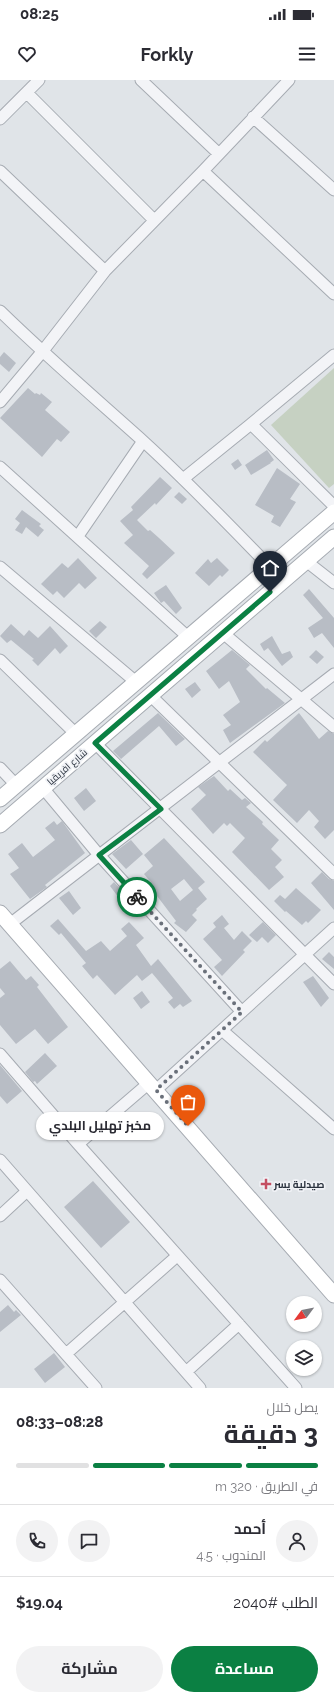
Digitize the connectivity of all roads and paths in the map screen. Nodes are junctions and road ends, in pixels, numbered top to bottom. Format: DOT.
graph roads {
  1 [pos="39,80"];
  2 [pos="142,80"];
  3 [pos="287,81"];
  4 [pos="27,93"];
  5 [pos="253,118"];
  6 [pos="0,119"];
  7 [pos="218,153"];
  8 [pos="0,171"];
  9 [pos="203,171"];
  10 [pos="334,190"];
  11 [pos="154,220"];
  12 [pos="105,271"];
  13 [pos="334,294"];
  14 [pos="0,311"];
  15 [pos="42,352"];
  16 [pos="334,355"];
  17 [pos="0,402"];
  18 [pos="251,424"];
  19 [pos="143,441"];
  20 [pos="0,467"];
  21 [pos="183,479"];
  22 [pos="334,506"];
  23 [pos="334,512"];
  24 [pos="78,536"];
  25 [pos="334,537"];
  26 [pos="306,561"];
  27 [pos="0,567"];
  28 [pos="270,567"];
  29 [pos="334,583"];
  30 [pos="223,633"];
  31 [pos="188,637"];
  32 [pos="0,660"];
  33 [pos="334,674"];
  34 [pos="136,682"];
  35 [pos="150,695"];
  36 [pos="302,699"];
  37 [pos="334,727"];
  38 [pos="76,734"];
  39 [pos="95,743"];
  40 [pos="219,762"];
  41 [pos="0,768"];
  42 [pos="16,786"];
  43 [pos="43,788"];
  44 [pos="0,799"];
  45 [pos="161,809"];
  46 [pos="0,825"];
  47 [pos="99,855"];
  48 [pos="334,874"];
  49 [pos="5,918"];
  50 [pos="334,928"];
  51 [pos="304,955"];
  52 [pos="334,984"];
  53 [pos="242,1012"];
  54 [pos="223,1031"];
  55 [pos="0,1054"];
  56 [pos="153,1086"];
  57 [pos="334,1130"];
  58 [pos="78,1144"];
  59 [pos="0,1160"];
  60 [pos="27,1191"];
  61 [pos="0,1216"];
  62 [pos="177,1256"];
  63 [pos="0,1280"];
  64 [pos="334,1295"];
  65 [pos="126,1302"];
  66 [pos="239,1324"];
  67 [pos="66,1354"];
  68 [pos="186,1372"];
  69 [pos="96,1388"];
  70 [pos="200,1388"];
  71 [pos="296,1388"];
  1 -- 4 [label="street"];
  2 -- 7 [label="street"];
  3 -- 5 [label="street"];
  4 -- 6 [label="street"];
  4 -- 11 [label="street"];
  5 -- 7 [label="street"];
  5 -- 10 [label="street"];
  7 -- 9 [label="street"];
  8 -- 12 [label="street"];
  9 -- 11 [label="street"];
  9 -- 13 [label="street"];
  11 -- 12 [label="street"];
  12 -- 15 [label="street"];
  14 -- 15 [label="street"];
  15 -- 17 [label="street"];
  15 -- 19 [label="street"];
  16 -- 18 [label="street"];
  18 -- 21 [label="street"];
  18 -- 22 [label="street"];
  19 -- 21 [label="street"];
  19 -- 24 [label="street"];
  20 -- 24 [label="street"];
  21 -- 28 [label="street"];
  23 -- 28 [label="street, شارع افريقيا"];
  24 -- 31 [label="street"];
  25 -- 26 [label="street, شارع افريقيا"];
  26 -- 29 [label="street"];
  26 -- 30 [label="street, شارع افريقيا"];
  27 -- 34 [label="street"];
  28 -- 31 [label="street, شارع افريقيا"];
  30 -- 35 [label="street, شارع افريقيا"];
  30 -- 36 [label="street"];
  31 -- 34 [label="street, شارع افريقيا"];
  32 -- 38 [label="street"];
  33 -- 36 [label="street"];
  34 -- 38 [label="street, شارع افريقيا"];
  35 -- 39 [label="street, شارع افريقيا"];
  35 -- 40 [label="street"];
  36 -- 37 [label="street"];
  36 -- 40 [label="street"];
  38 -- 42 [label="street, شارع افريقيا"];
  39 -- 43 [label="street, شارع افريقيا"];
  39 -- 45 [label="street"];
  40 -- 45 [label="street"];
  40 -- 48 [label="street"];
  41 -- 42 [label="street"];
  42 -- 44 [label="street, شارع افريقيا"];
  43 -- 46 [label="street, شارع افريقيا"];
  43 -- 47 [label="street"];
  45 -- 47 [label="street"];
  45 -- 51 [label="street"];
  47 -- 49 [label="street"];
  47 -- 53 [label="street"];
  49 -- 56 [label="street"];
  50 -- 51 [label="street"];
  51 -- 52 [label="street"];
  51 -- 53 [label="street"];
  53 -- 54 [label="street"];
  54 -- 56 [label="street"];
  54 -- 57 [label="street"];
  55 -- 58 [label="street"];
  56 -- 58 [label="street"];
  56 -- 64 [label="street"];
  58 -- 62 [label="street"];
  59 -- 60 [label="street"];
  60 -- 61 [label="street"];
  60 -- 65 [label="street"];
  62 -- 65 [label="street"];
  62 -- 66 [label="street"];
  63 -- 67 [label="street"];
  65 -- 67 [label="street"];
  65 -- 68 [label="street"];
  66 -- 68 [label="street"];
  66 -- 71 [label="street"];
  67 -- 69 [label="street"];
  68 -- 70 [label="street"];
}
